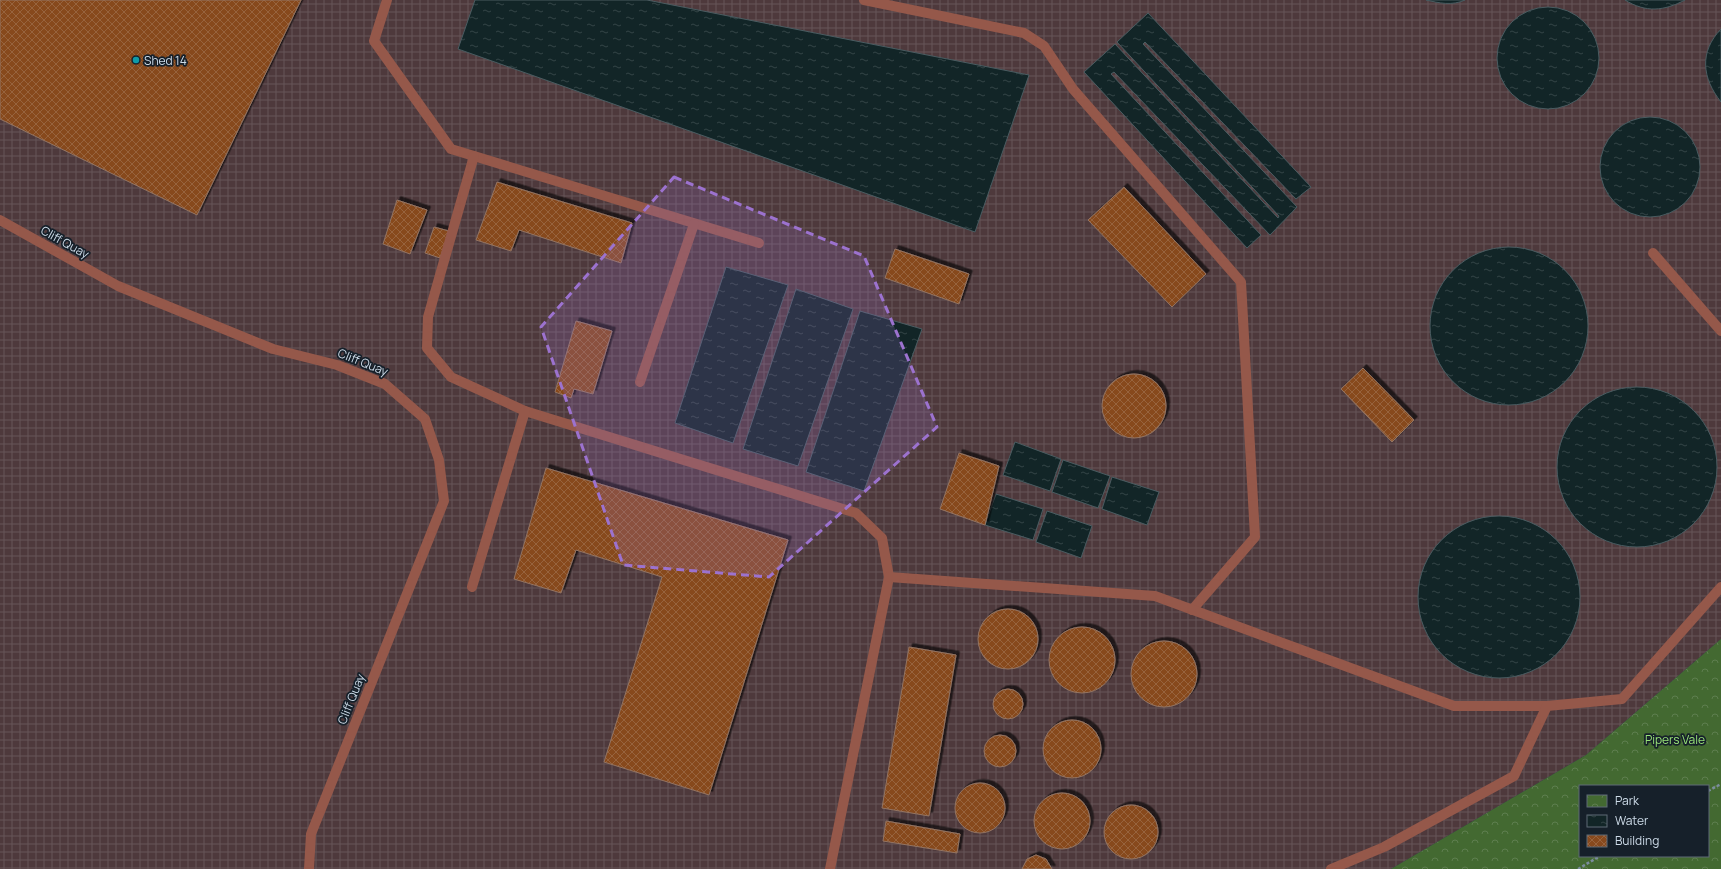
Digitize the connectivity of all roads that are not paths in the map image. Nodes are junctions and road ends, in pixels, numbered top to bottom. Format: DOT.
graph roads {
  1 [pos="387,0"];
  2 [pos="864,0"];
  3 [pos="474,156"];
  4 [pos="0,220"];
  5 [pos="694,224"];
  6 [pos="760,243"];
  7 [pos="1653,253"];
  8 [pos="1721,331"];
  9 [pos="640,382"];
  10 [pos="525,411"];
  11 [pos="889,577"];
  12 [pos="472,587"];
  13 [pos="1721,587"];
  14 [pos="1192,610"];
  15 [pos="1547,706"];
  16 [pos="309,869"];
  17 [pos="830,869"];
  18 [pos="1331,869"];
  1 -- 3 [label="lane"];
  2 -- 14 [label="lane"];
  3 -- 5 [label="lane"];
  3 -- 10 [label="lane"];
  4 -- 16 [label="lane, Cliff Quay"];
  5 -- 6 [label="lane"];
  5 -- 9 [label="lane"];
  7 -- 8 [label="lane"];
  10 -- 11 [label="lane"];
  10 -- 12 [label="lane"];
  11 -- 14 [label="lane"];
  11 -- 17 [label="lane"];
  13 -- 15 [label="lane"];
  14 -- 15 [label="lane"];
  15 -- 18 [label="lane"];
}
